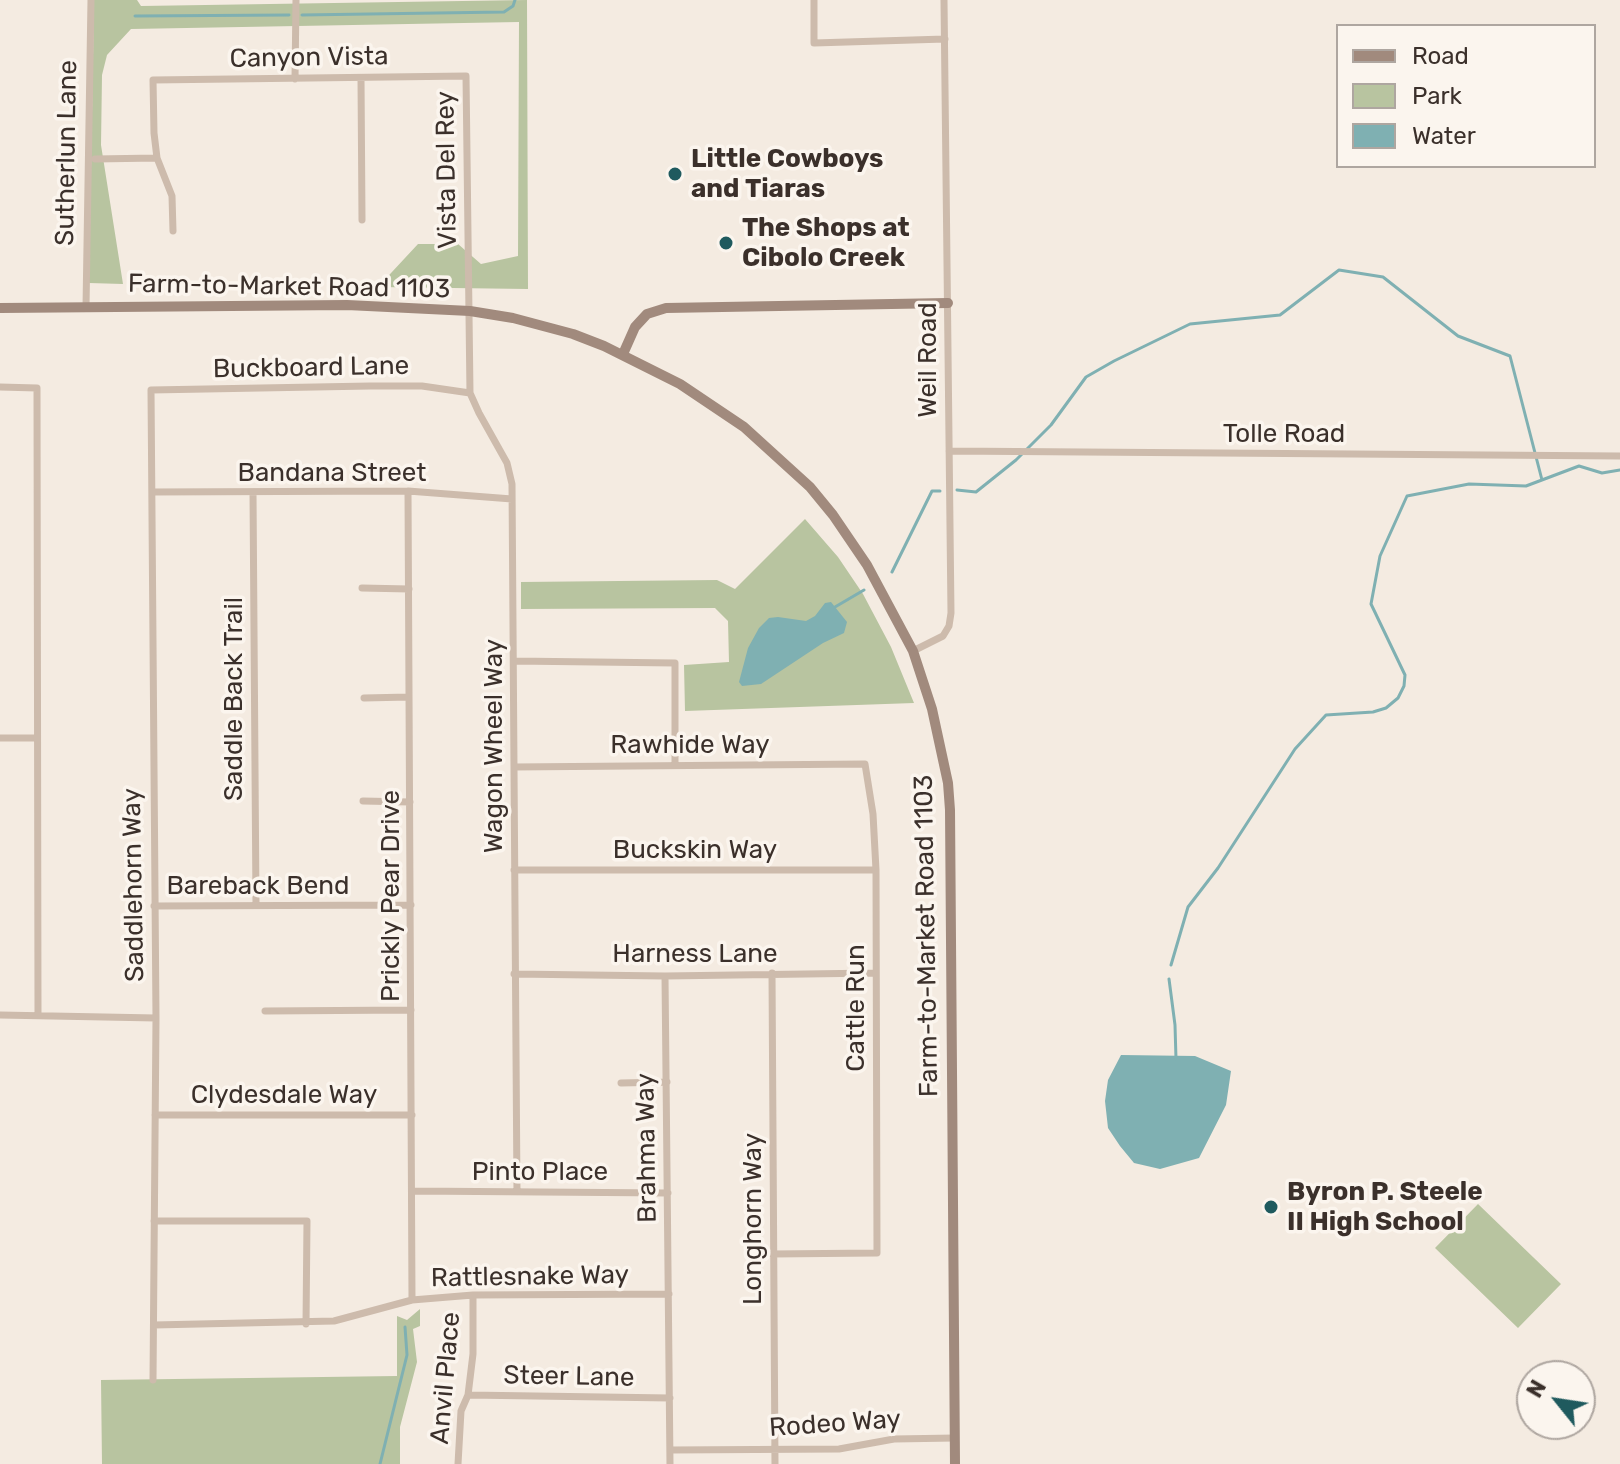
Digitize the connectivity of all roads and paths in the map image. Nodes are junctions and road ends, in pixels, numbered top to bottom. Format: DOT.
graph roads {
  1 [pos="91,0"];
  2 [pos="296,0"];
  3 [pos="814,0"];
  4 [pos="944,0"];
  5 [pos="945,39"];
  6 [pos="466,76"];
  7 [pos="361,78"];
  8 [pos="295,79"];
  9 [pos="157,158"];
  10 [pos="95,159"];
  11 [pos="362,220"];
  12 [pos="173,231"];
  13 [pos="948,303"];
  14 [pos="86,307"];
  15 [pos="0,308"];
  16 [pos="470,311"];
  17 [pos="623,354"];
  18 [pos="0,387"];
  19 [pos="151,390"];
  20 [pos="470,393"];
  21 [pos="949,451"];
  22 [pos="1620,456"];
  23 [pos="408,491"];
  24 [pos="152,492"];
  25 [pos="253,492"];
  26 [pos="512,499"];
  27 [pos="362,588"];
  28 [pos="409,589"];
  29 [pos="913,651"];
  30 [pos="514,661"];
  31 [pos="409,697"];
  32 [pos="364,698"];
  33 [pos="0,738"];
  34 [pos="37,738"];
  35 [pos="865,764"];
  36 [pos="675,765"];
  37 [pos="514,767"];
  38 [pos="363,801"];
  39 [pos="410,802"];
  40 [pos="514,870"];
  41 [pos="876,870"];
  42 [pos="256,905"];
  43 [pos="411,905"];
  44 [pos="154,906"];
  45 [pos="772,973"];
  46 [pos="876,973"];
  47 [pos="514,974"];
  48 [pos="665,976"];
  49 [pos="411,1010"];
  50 [pos="265,1011"];
  51 [pos="0,1015"];
  52 [pos="38,1015"];
  53 [pos="156,1018"];
  54 [pos="667,1082"];
  55 [pos="621,1083"];
  56 [pos="155,1115"];
  57 [pos="412,1115"];
  58 [pos="413,1191"];
  59 [pos="517,1192"];
  60 [pos="668,1193"];
  61 [pos="154,1221"];
  62 [pos="772,1254"];
  63 [pos="669,1294"];
  64 [pos="473,1295"];
  65 [pos="412,1300"];
  66 [pos="306,1324"];
  67 [pos="154,1325"];
  68 [pos="153,1380"];
  69 [pos="468,1395"];
  70 [pos="670,1398"];
  71 [pos="955,1438"];
  72 [pos="775,1448"];
  73 [pos="671,1450"];
  74 [pos="458,1464"];
  75 [pos="670,1464"];
  76 [pos="775,1464"];
  77 [pos="955,1464"];
  1 -- 14 [label="street, Sutherlun Lane"];
  2 -- 8 [label="street"];
  3 -- 5 [label="street"];
  4 -- 5 [label="street, Weil Road"];
  5 -- 13 [label="street, Weil Road"];
  6 -- 7 [label="street, Canyon Vista"];
  6 -- 16 [label="street, Vista Del Rey"];
  7 -- 8 [label="street, Canyon Vista"];
  7 -- 11 [label="street"];
  8 -- 9 [label="street, Canyon Vista"];
  9 -- 10 [label="street"];
  9 -- 12 [label="street"];
  13 -- 17 [label="main road"];
  13 -- 21 [label="street, Weil Road"];
  14 -- 15 [label="main road, Farm-to-Market Road 1103"];
  14 -- 16 [label="main road, Farm-to-Market Road 1103"];
  16 -- 17 [label="main road, Farm-to-Market Road 1103"];
  16 -- 20 [label="street, Wagon Wheel Way"];
  17 -- 29 [label="main road, Farm-to-Market Road 1103"];
  18 -- 34 [label="street"];
  19 -- 20 [label="street, Buckboard Lane"];
  19 -- 24 [label="street, Saddlehorn Way"];
  20 -- 26 [label="street, Wagon Wheel Way"];
  21 -- 22 [label="street, Tolle Road"];
  21 -- 29 [label="street, Weil Road"];
  23 -- 25 [label="street, Bandana Street"];
  23 -- 26 [label="street, Bandana Street"];
  23 -- 28 [label="street, Prickly Pear Drive"];
  24 -- 25 [label="street, Bandana Street"];
  24 -- 44 [label="street, Saddlehorn Way"];
  25 -- 42 [label="street, Saddle Back Trail"];
  26 -- 30 [label="street, Wagon Wheel Way"];
  27 -- 28 [label="street"];
  28 -- 31 [label="street, Prickly Pear Drive"];
  29 -- 71 [label="main road, Farm-to-Market Road 1103"];
  30 -- 36 [label="street"];
  30 -- 37 [label="street, Wagon Wheel Way"];
  31 -- 32 [label="street"];
  31 -- 39 [label="street, Prickly Pear Drive"];
  33 -- 34 [label="street"];
  34 -- 52 [label="street"];
  35 -- 36 [label="street, Rawhide Way"];
  35 -- 41 [label="street, Cattle Run"];
  36 -- 37 [label="street, Rawhide Way"];
  37 -- 40 [label="street, Wagon Wheel Way"];
  38 -- 39 [label="street"];
  39 -- 43 [label="street, Prickly Pear Drive"];
  40 -- 41 [label="street, Buckskin Way"];
  40 -- 47 [label="street, Wagon Wheel Way"];
  41 -- 46 [label="street, Cattle Run"];
  42 -- 43 [label="street, Bareback Bend"];
  42 -- 44 [label="street, Bareback Bend"];
  43 -- 49 [label="street, Prickly Pear Drive"];
  44 -- 53 [label="street, Saddlehorn Way"];
  45 -- 46 [label="street, Harness Lane"];
  45 -- 48 [label="street, Harness Lane"];
  45 -- 62 [label="street, Longhorn Way"];
  46 -- 62 [label="street, Cattle Run"];
  47 -- 48 [label="street, Harness Lane"];
  47 -- 59 [label="street, Wagon Wheel Way"];
  48 -- 54 [label="street, Brahma Way"];
  49 -- 50 [label="street"];
  49 -- 57 [label="street, Prickly Pear Drive"];
  51 -- 52 [label="street"];
  52 -- 53 [label="street"];
  53 -- 56 [label="street, Saddlehorn Way"];
  54 -- 55 [label="street"];
  54 -- 60 [label="street, Brahma Way"];
  56 -- 57 [label="street, Clydesdale Way"];
  56 -- 61 [label="street, Saddlehorn Way"];
  57 -- 58 [label="street, Prickly Pear Drive"];
  58 -- 59 [label="street, Pinto Place"];
  58 -- 65 [label="street, Prickly Pear Drive"];
  59 -- 60 [label="street, Pinto Place"];
  60 -- 63 [label="street, Brahma Way"];
  61 -- 66 [label="street"];
  61 -- 67 [label="street, Saddlehorn Way"];
  62 -- 72 [label="street, Longhorn Way"];
  63 -- 64 [label="street, Rattlesnake Way"];
  63 -- 70 [label="street, Brahma Way"];
  64 -- 65 [label="street, Rattlesnake Way"];
  64 -- 69 [label="street, Anvil Place"];
  65 -- 66 [label="street, Rattlesnake Way"];
  66 -- 67 [label="street, Rattlesnake Way"];
  67 -- 68 [label="street, Saddlehorn Way"];
  69 -- 70 [label="street, Steer Lane"];
  69 -- 74 [label="street, Anvil Place"];
  70 -- 73 [label="street, Brahma Way"];
  71 -- 72 [label="street, Rodeo Way"];
  71 -- 77 [label="main road, Farm-to-Market Road 1103"];
  72 -- 73 [label="street, Rodeo Way"];
  72 -- 76 [label="street, Longhorn Way"];
  73 -- 75 [label="street, Brahma Way"];
}
